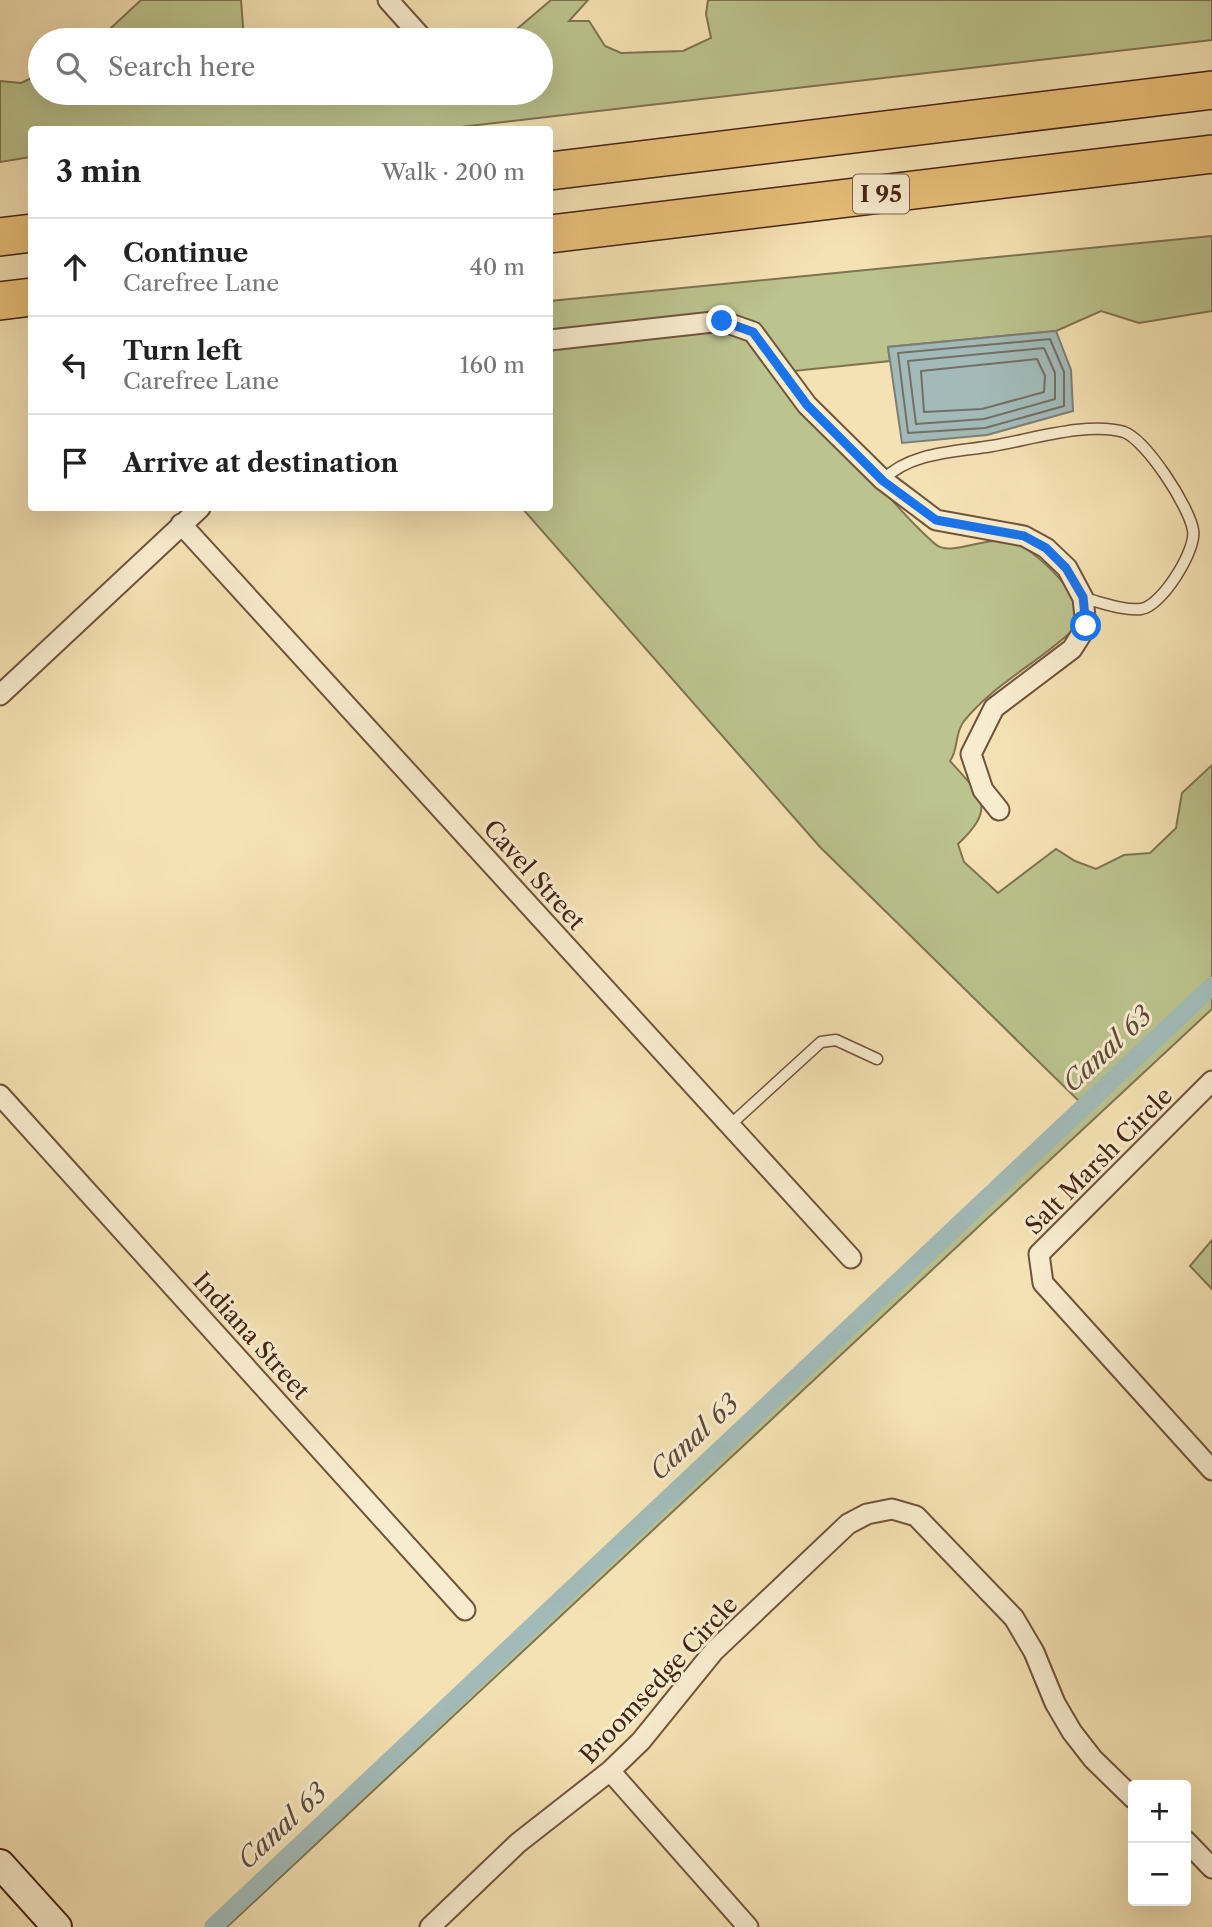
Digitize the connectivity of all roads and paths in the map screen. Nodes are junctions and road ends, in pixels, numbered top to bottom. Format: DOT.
graph roads {
  1 [pos="388,0"];
  2 [pos="413,28"];
  3 [pos="1212,90"];
  4 [pos="1212,154"];
  5 [pos="553,170"];
  6 [pos="28,234"];
  7 [pos="553,234"];
  8 [pos="0,237"];
  9 [pos="28,298"];
  10 [pos="0,301"];
  11 [pos="553,340"];
  12 [pos="883,481"];
  13 [pos="196,511"];
  14 [pos="181,524"];
  15 [pos="1083,597"];
  16 [pos="0,695"];
  17 [pos="999,810"];
  18 [pos="877,1059"];
  19 [pos="1212,1081"];
  20 [pos="0,1095"];
  21 [pos="730,1125"];
  22 [pos="851,1258"];
  23 [pos="1212,1470"];
  24 [pos="465,1610"];
  25 [pos="610,1771"];
  26 [pos="1128,1793"];
  27 [pos="1189,1843"];
  28 [pos="0,1864"];
  29 [pos="1212,1868"];
  30 [pos="57,1927"];
  31 [pos="429,1927"];
  32 [pos="748,1927"];
  1 -- 2 [label="street"];
  3 -- 5 [label="highway"];
  4 -- 7 [label="highway, I 95"];
  6 -- 8 [label="highway"];
  9 -- 10 [label="highway"];
  11 -- 12 [label="street"];
  12 -- 15 [label="street"];
  12 -- 15 [label="lane"];
  13 -- 14 [label="street"];
  14 -- 16 [label="street"];
  14 -- 21 [label="street, Cavel Street"];
  15 -- 17 [label="street"];
  18 -- 21 [label="lane"];
  19 -- 23 [label="street, Salt Marsh Circle"];
  20 -- 24 [label="street, Indiana Street"];
  21 -- 22 [label="street, Cavel Street"];
  25 -- 26 [label="street, Broomsedge Circle"];
  25 -- 31 [label="street, Broomsedge Circle"];
  25 -- 32 [label="street"];
  27 -- 29 [label="street"];
  28 -- 30 [label="street"];
}
